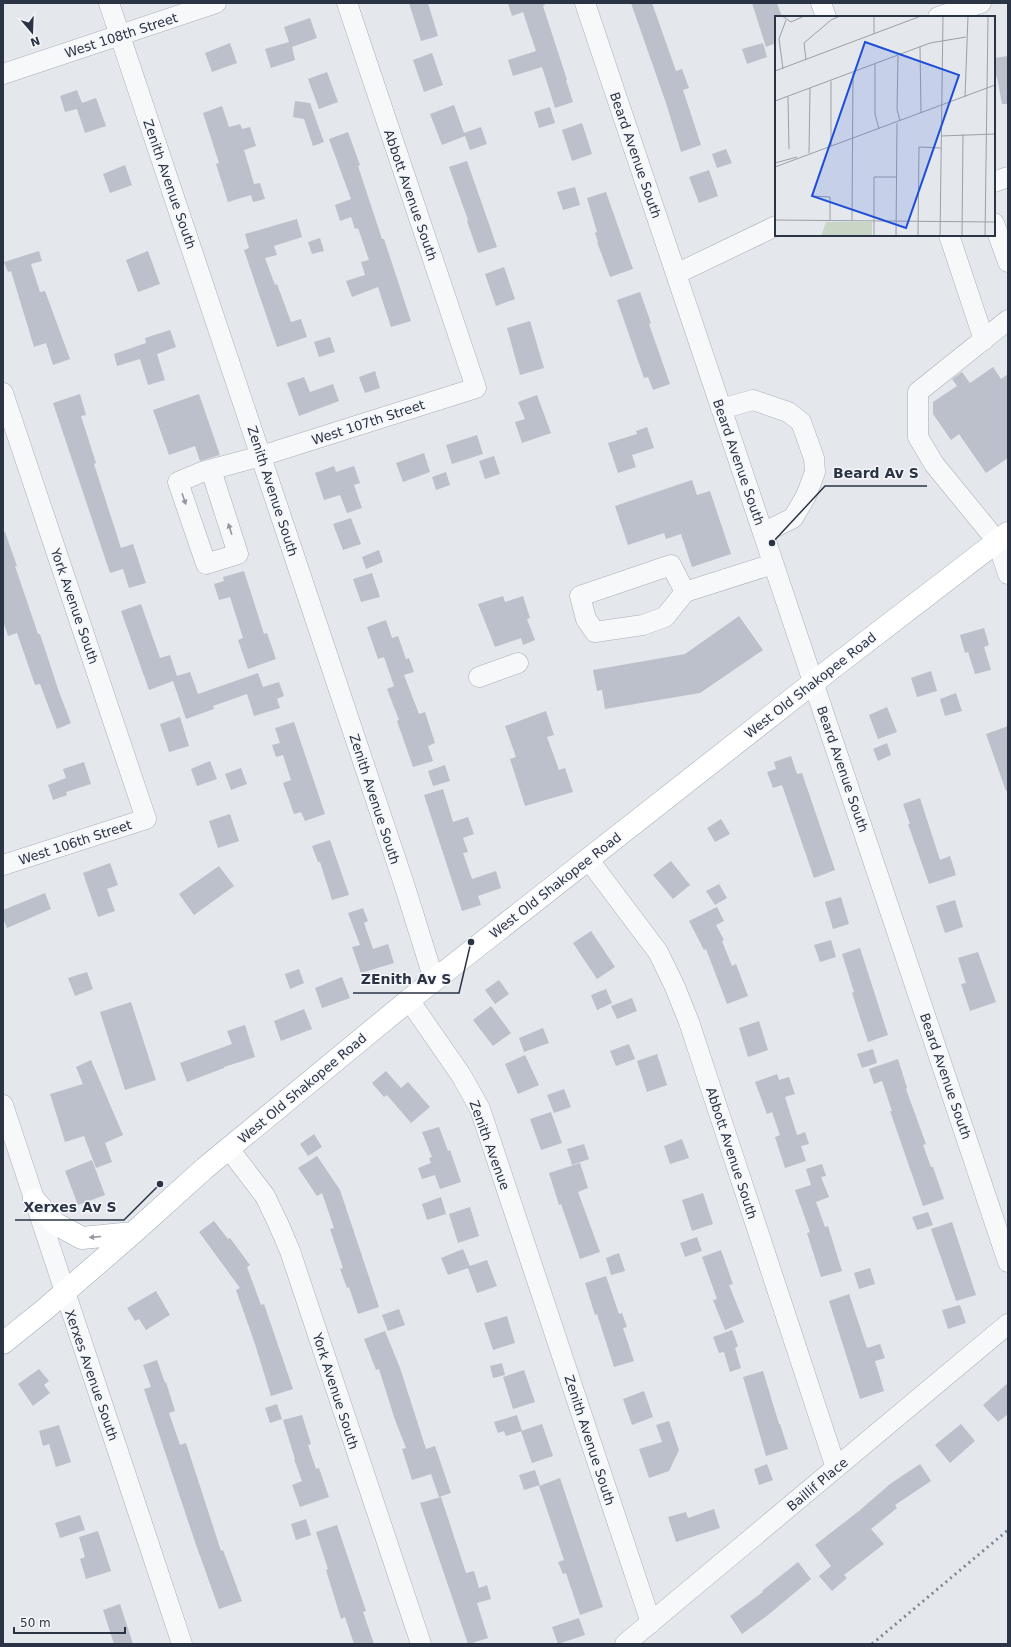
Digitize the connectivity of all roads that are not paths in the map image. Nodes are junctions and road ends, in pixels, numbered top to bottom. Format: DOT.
graph roads {
  1 [pos="109,3"];
  2 [pos="216,3"];
  3 [pos="347,3"];
  4 [pos="584,3"];
  5 [pos="822,3"];
  6 [pos="981,3"];
  7 [pos="826,16"];
  8 [pos="941,16"];
  9 [pos="120,35"];
  10 [pos="3,74"];
  11 [pos="1008,177"];
  12 [pos="995,182"];
  13 [pos="775,226"];
  14 [pos="995,226"];
  15 [pos="949,236"];
  16 [pos="1008,262"];
  17 [pos="676,274"];
  18 [pos="1008,320"];
  19 [pos="984,340"];
  20 [pos="476,388"];
  21 [pos="3,393"];
  22 [pos="721,409"];
  23 [pos="261,456"];
  24 [pos="211,470"];
  25 [pos="763,533"];
  26 [pos="1002,537"];
  27 [pos="774,564"];
  28 [pos="1008,574"];
  29 [pos="685,592"];
  30 [pos="518,663"];
  31 [pos="479,677"];
  32 [pos="814,682"];
  33 [pos="146,819"];
  34 [pos="588,859"];
  35 [pos="3,865"];
  36 [pos="434,980"];
  37 [pos="409,1000"];
  38 [pos="3,1105"];
  39 [pos="229,1149"];
  40 [pos="34,1200"];
  41 [pos="134,1233"];
  42 [pos="530,1258"];
  43 [pos="1008,1262"];
  44 [pos="64,1293"];
  45 [pos="1008,1324"];
  46 [pos="3,1343"];
  47 [pos="836,1468"];
  48 [pos="651,1623"];
  49 [pos="182,1644"];
  50 [pos="420,1644"];
  51 [pos="625,1644"];
  1 -- 9 [label="street, Zenith Avenue South"];
  2 -- 9 [label="street, West 108th Street"];
  3 -- 20 [label="street, Abbott Avenue South"];
  4 -- 17 [label="street, Beard Avenue South"];
  5 -- 7 [label="street"];
  6 -- 8 [label="street"];
  9 -- 10 [label="street, West 108th Street"];
  9 -- 23 [label="street, Zenith Avenue South"];
  11 -- 12 [label="street"];
  13 -- 17 [label="street"];
  14 -- 16 [label="street"];
  15 -- 19 [label="street"];
  17 -- 22 [label="street, Beard Avenue South"];
  18 -- 19 [label="street"];
  19 -- 26 [label="street"];
  20 -- 23 [label="street, West 107th Street"];
  21 -- 33 [label="street, York Avenue South"];
  22 -- 25 [label="street, Beard Avenue South"];
  22 -- 25 [label="street"];
  23 -- 24 [label="street, West 107th Street"];
  23 -- 36 [label="street, Zenith Avenue South"];
  25 -- 27 [label="street, Beard Avenue South"];
  26 -- 28 [label="street"];
  26 -- 32 [label="main road, West Old Shakopee Road"];
  27 -- 29 [label="street"];
  27 -- 32 [label="street, Beard Avenue South"];
  29 -- 29 [label="street"];
  30 -- 31 [label="street"];
  32 -- 34 [label="main road, West Old Shakopee Road"];
  32 -- 43 [label="street, Beard Avenue South"];
  33 -- 35 [label="street, West 106th Street"];
  34 -- 36 [label="main road, West Old Shakopee Road"];
  34 -- 47 [label="street, Abbott Avenue South"];
  36 -- 37 [label="main road, West Old Shakopee Road"];
  37 -- 39 [label="main road, West Old Shakopee Road"];
  37 -- 42 [label="street, Zenith Avenue"];
  38 -- 40 [label="street, Xerxes Avenue South"];
  39 -- 41 [label="main road, West Old Shakopee Road"];
  39 -- 50 [label="street, York Avenue South"];
  41 -- 40 [label="main road, one-way"];
  40 -- 44 [label="street, Xerxes Avenue South"];
  41 -- 44 [label="main road, West Old Shakopee Road"];
  42 -- 48 [label="street, Zenith Avenue South"];
  44 -- 46 [label="main road, West Old Shakopee Road"];
  44 -- 49 [label="street, Xerxes Avenue South"];
  45 -- 47 [label="street, Baillif Place"];
  47 -- 48 [label="street, Baillif Place"];
  48 -- 51 [label="street, Baillif Place"];
}
